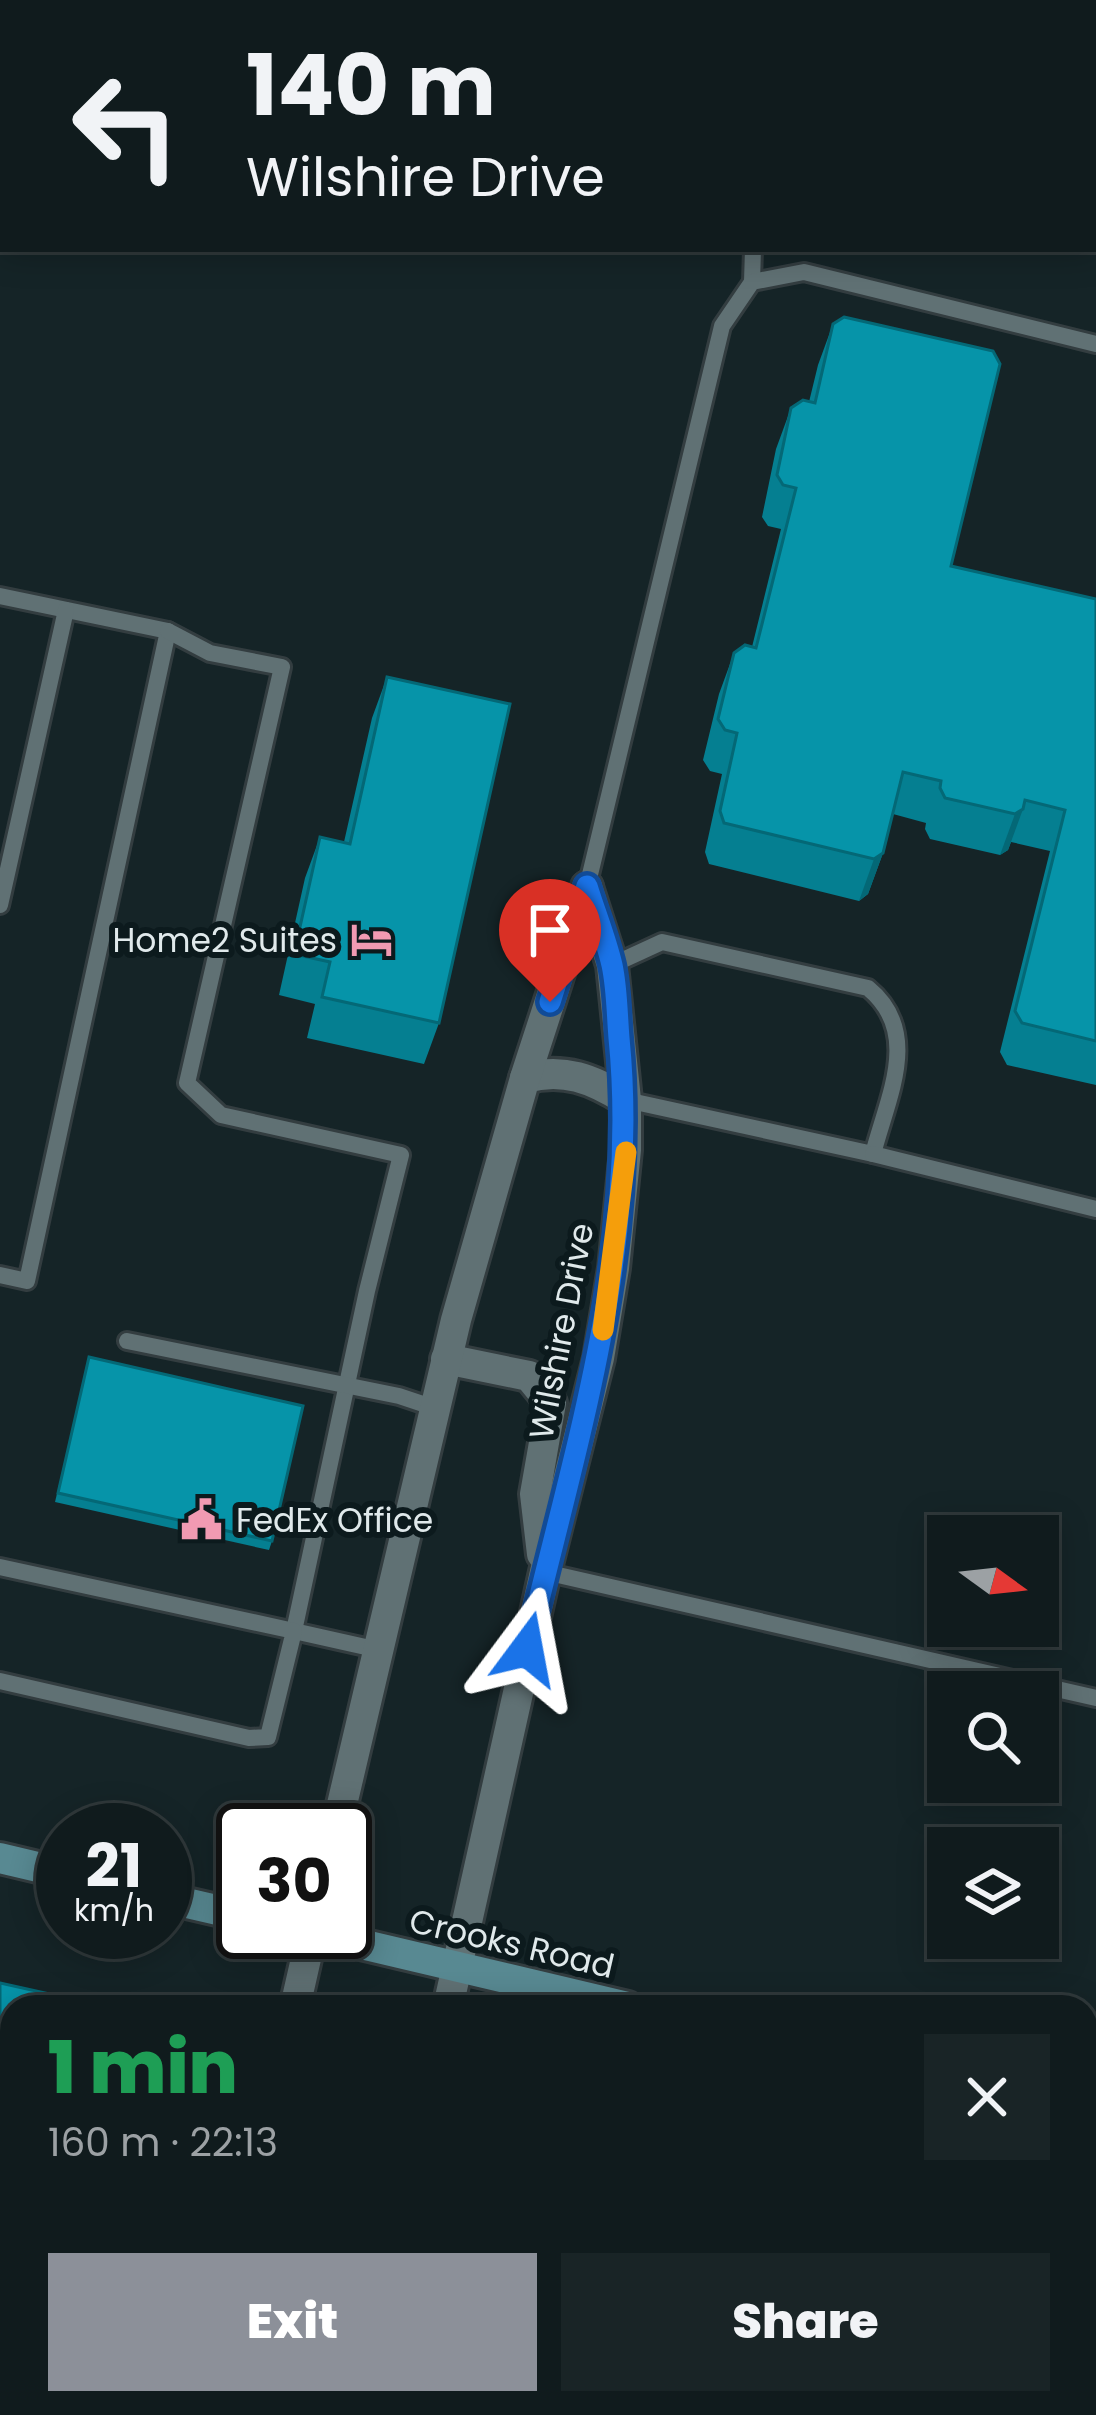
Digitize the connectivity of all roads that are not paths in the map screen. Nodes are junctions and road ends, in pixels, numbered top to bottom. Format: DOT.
graph roads {
  1 [pos="753,252"];
  2 [pos="752,282"];
  3 [pos="1096,344"];
  4 [pos="0,596"];
  5 [pos="66,610"];
  6 [pos="168,631"];
  7 [pos="587,886"];
  8 [pos="0,905"];
  9 [pos="612,965"];
  10 [pos="525,1078"];
  11 [pos="626,1100"];
  12 [pos="873,1154"];
  13 [pos="1096,1209"];
  14 [pos="0,1275"];
  15 [pos="127,1341"];
  16 [pos="446,1359"];
  17 [pos="348,1387"];
  18 [pos="435,1408"];
  19 [pos="0,1567"];
  20 [pos="545,1572"];
  21 [pos="294,1631"];
  22 [pos="379,1650"];
  23 [pos="0,1681"];
  24 [pos="1096,1698"];
  25 [pos="343,1803"];
  26 [pos="0,1858"];
  27 [pos="36,1867"];
  28 [pos="372,1946"];
  29 [pos="305,1959"];
  30 [pos="457,1966"];
  31 [pos="298,1995"];
  32 [pos="451,1995"];
  33 [pos="578,1995"];
  1 -- 2 [label="lane"];
  2 -- 3 [label="lane"];
  2 -- 7 [label="lane"];
  4 -- 5 [label="lane"];
  5 -- 6 [label="lane"];
  5 -- 8 [label="lane"];
  6 -- 14 [label="lane"];
  6 -- 17 [label="lane"];
  7 -- 9 [label="street, Wilshire Drive"];
  7 -- 10 [label="street"];
  9 -- 11 [label="street, Wilshire Drive"];
  9 -- 12 [label="lane"];
  10 -- 11 [label="street"];
  10 -- 16 [label="street"];
  11 -- 12 [label="lane"];
  11 -- 20 [label="street, Wilshire Drive"];
  12 -- 13 [label="lane"];
  15 -- 17 [label="lane"];
  16 -- 18 [label="street"];
  16 -- 20 [label="street, Wilshire Drive"];
  17 -- 18 [label="lane"];
  17 -- 21 [label="lane"];
  18 -- 22 [label="street"];
  19 -- 21 [label="lane"];
  20 -- 24 [label="lane"];
  20 -- 30 [label="street, Wilshire Drive"];
  21 -- 22 [label="lane"];
  21 -- 23 [label="lane"];
  22 -- 25 [label="street"];
  26 -- 27 [label="main road"];
  28 -- 30 [label="main road, Crooks Road"];
  29 -- 31 [label="street"];
  30 -- 32 [label="street, Wilshire Drive"];
  30 -- 33 [label="main road, Crooks Road"];
}
